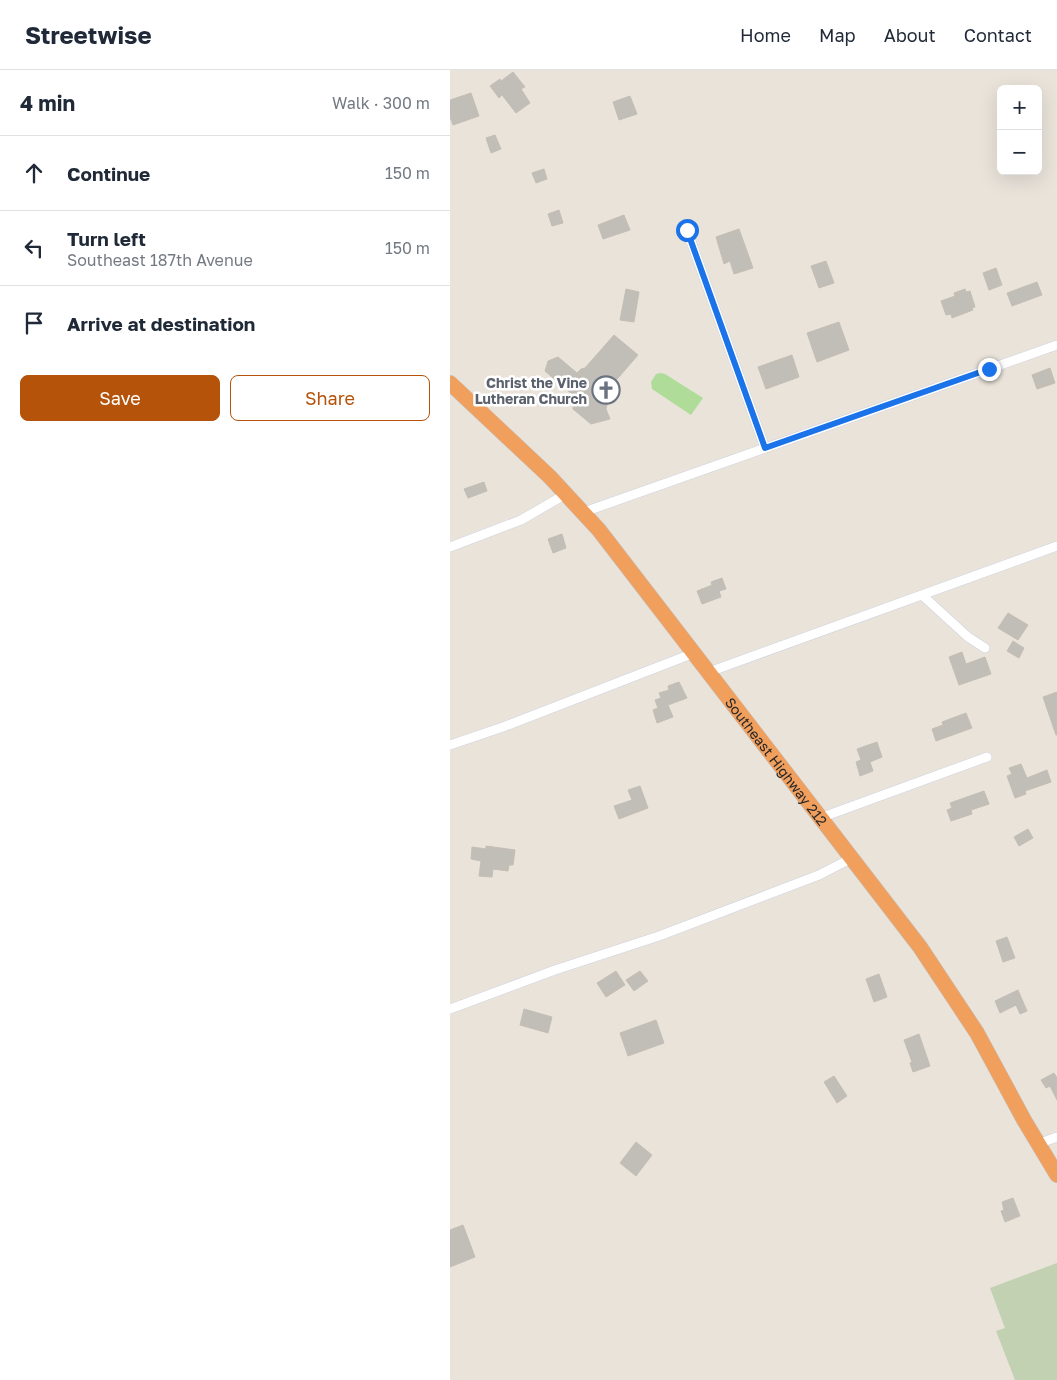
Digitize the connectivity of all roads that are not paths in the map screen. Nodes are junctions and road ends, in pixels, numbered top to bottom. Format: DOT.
graph roads {
  1 [pos="687,230"];
  2 [pos="1057,345"];
  3 [pos="450,383"];
  4 [pos="765,448"];
  5 [pos="566,494"];
  6 [pos="584,512"];
  7 [pos="1057,546"];
  8 [pos="450,547"];
  9 [pos="922,595"];
  10 [pos="985,648"];
  11 [pos="694,653"];
  12 [pos="709,672"];
  13 [pos="450,745"];
  14 [pos="987,757"];
  15 [pos="820,818"];
  16 [pos="852,858"];
  17 [pos="450,1009"];
  18 [pos="1057,1137"];
  19 [pos="1038,1144"];
  20 [pos="1057,1175"];
  1 -- 4 [label="street"];
  2 -- 4 [label="street"];
  3 -- 5 [label="highway, Southeast Highway 212"];
  4 -- 6 [label="street"];
  5 -- 6 [label="highway, Southeast Highway 212"];
  5 -- 8 [label="street"];
  6 -- 11 [label="highway, Southeast Highway 212"];
  7 -- 9 [label="street"];
  9 -- 10 [label="street"];
  9 -- 12 [label="street"];
  11 -- 12 [label="highway, Southeast Highway 212"];
  11 -- 13 [label="street"];
  12 -- 15 [label="highway, Southeast Highway 212"];
  14 -- 15 [label="street"];
  15 -- 16 [label="highway, Southeast Highway 212"];
  16 -- 17 [label="street"];
  16 -- 19 [label="highway, Southeast Highway 212"];
  18 -- 19 [label="street"];
  19 -- 20 [label="highway, Southeast Highway 212"];
}
